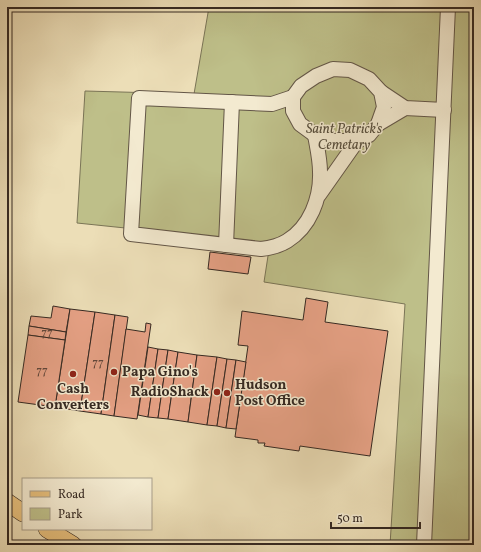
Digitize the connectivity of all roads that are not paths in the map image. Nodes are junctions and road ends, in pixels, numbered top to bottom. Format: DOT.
graph roads {
  1 [pos="448,7"];
  2 [pos="381,92"];
  3 [pos="293,97"];
  4 [pos="232,102"];
  5 [pos="272,104"];
  6 [pos="405,108"];
  7 [pos="444,110"];
  8 [pos="293,111"];
  9 [pos="378,124"];
  10 [pos="315,135"];
  11 [pos="357,141"];
  12 [pos="319,196"];
  13 [pos="226,245"];
  14 [pos="7,502"];
  15 [pos="22,512"];
  16 [pos="48,530"];
  17 [pos="69,544"];
  18 [pos="424,545"];
  1 -- 7 [label="lane"];
  2 -- 3 [label="lane"];
  2 -- 6 [label="lane"];
  2 -- 9 [label="lane"];
  3 -- 5 [label="lane"];
  3 -- 8 [label="lane"];
  4 -- 5 [label="lane"];
  4 -- 13 [label="lane"];
  4 -- 13 [label="lane"];
  5 -- 8 [label="lane"];
  6 -- 7 [label="lane"];
  6 -- 9 [label="lane"];
  7 -- 18 [label="lane"];
  8 -- 10 [label="lane"];
  9 -- 11 [label="lane"];
  10 -- 11 [label="lane"];
  10 -- 12 [label="lane"];
  11 -- 12 [label="lane"];
  12 -- 13 [label="lane"];
  14 -- 15 [label="main road"];
  16 -- 17 [label="main road"];
}
